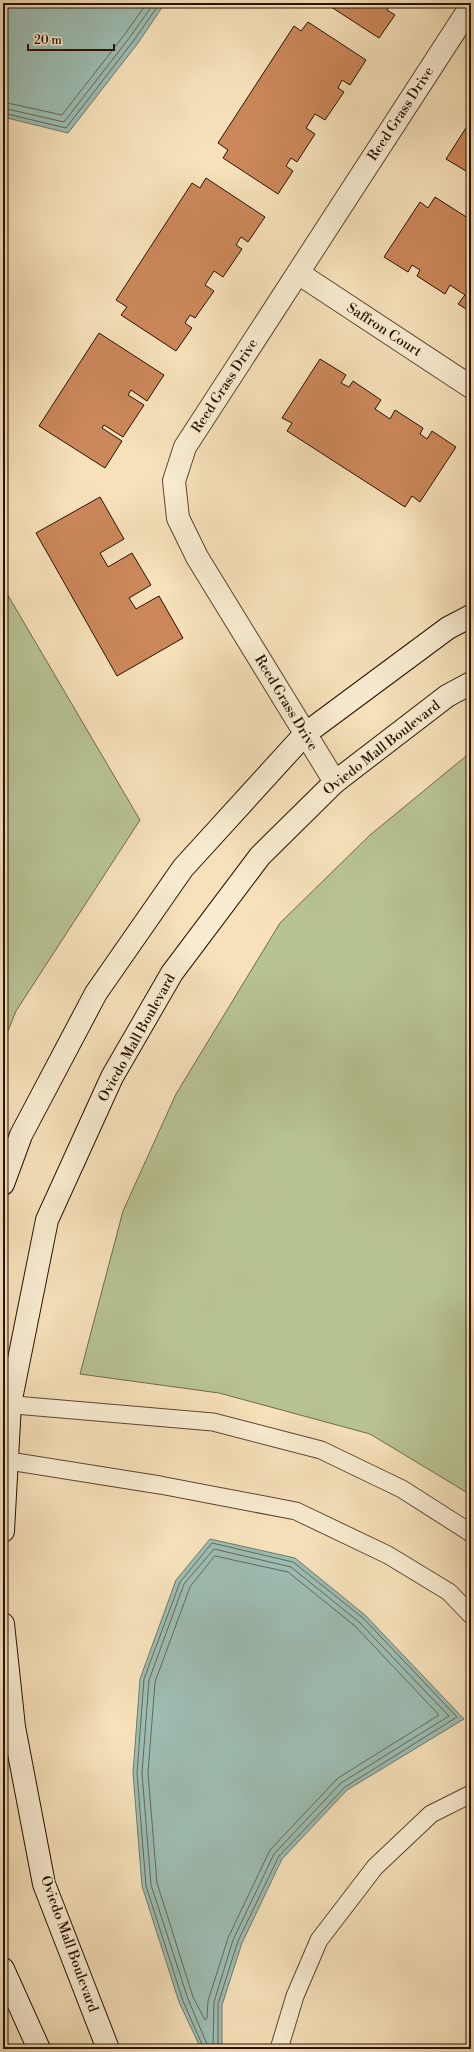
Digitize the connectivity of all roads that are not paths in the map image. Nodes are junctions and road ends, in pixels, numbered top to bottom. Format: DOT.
graph roads {
  1 [pos="470,8"];
  2 [pos="298,273"];
  3 [pos="471,387"];
  4 [pos="471,616"];
  5 [pos="471,684"];
  6 [pos="306,734"];
  7 [pos="335,782"];
  8 [pos="3,1184"];
  9 [pos="7,1404"];
  10 [pos="5,1460"];
  11 [pos="3,1531"];
  12 [pos="471,1533"];
  13 [pos="471,1614"];
  14 [pos="3,1624"];
  15 [pos="471,1794"];
  16 [pos="3,1969"];
  17 [pos="39,2049"];
  18 [pos="108,2049"];
  19 [pos="279,2049"];
  1 -- 2 [label="street, Reed Grass Drive"];
  2 -- 3 [label="street, Saffron Court"];
  2 -- 6 [label="street, Reed Grass Drive"];
  4 -- 6 [label="street"];
  5 -- 7 [label="street, Oviedo Mall Boulevard"];
  6 -- 7 [label="street, Reed Grass Drive"];
  6 -- 8 [label="street"];
  7 -- 9 [label="street, Oviedo Mall Boulevard"];
  9 -- 10 [label="street, Oviedo Mall Boulevard"];
  9 -- 12 [label="lane"];
  10 -- 11 [label="street, Oviedo Mall Boulevard"];
  10 -- 13 [label="lane"];
  14 -- 18 [label="street, Oviedo Mall Boulevard"];
  15 -- 19 [label="lane"];
  16 -- 17 [label="street"];
}
